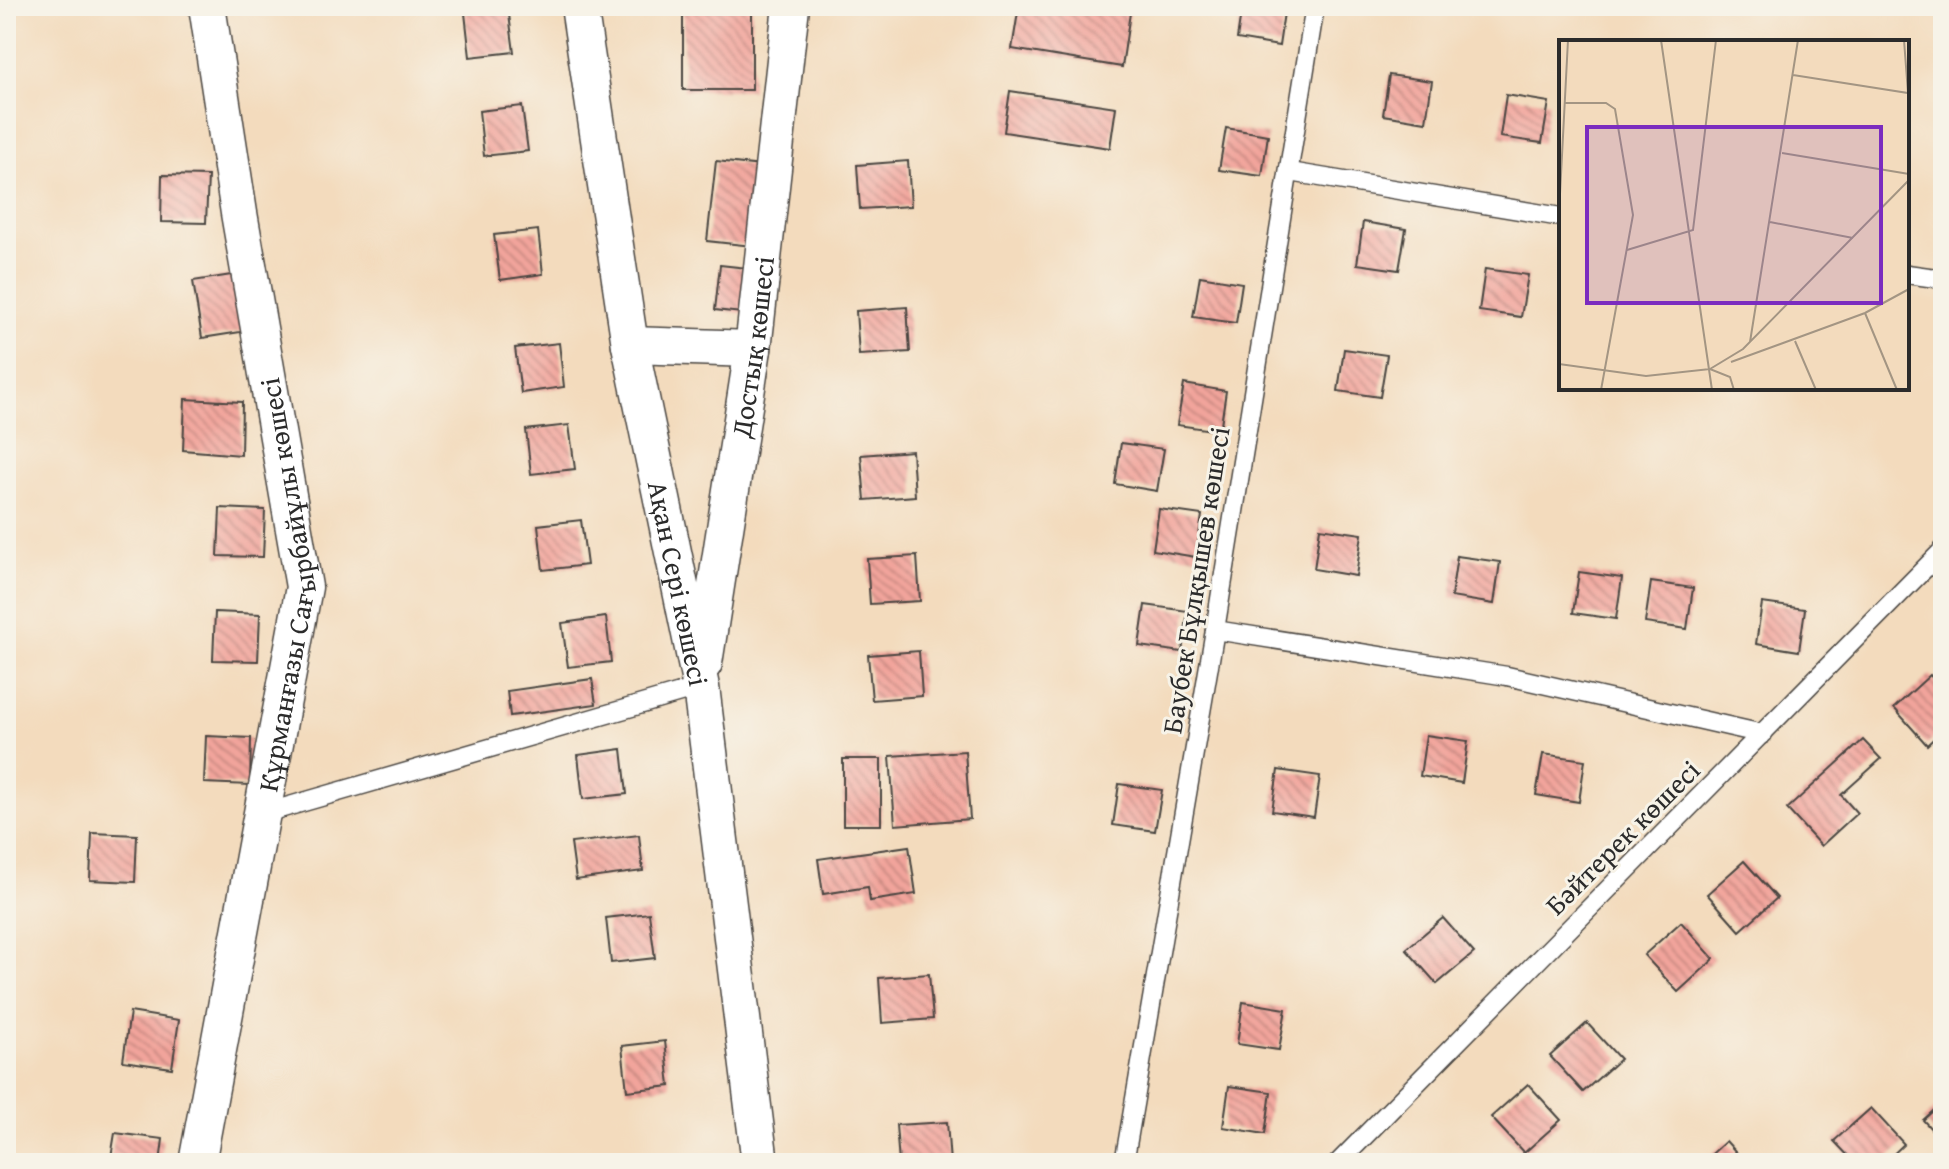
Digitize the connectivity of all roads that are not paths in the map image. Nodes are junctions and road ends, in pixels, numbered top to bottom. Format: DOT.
graph roads {
  1 [pos="207,6"];
  2 [pos="579,6"];
  3 [pos="791,6"];
  4 [pos="1315,6"];
  5 [pos="1290,172"];
  6 [pos="1559,217"];
  7 [pos="1909,274"];
  8 [pos="1943,279"];
  9 [pos="630,345"];
  10 [pos="753,349"];
  11 [pos="1943,550"];
  12 [pos="1215,630"];
  13 [pos="701,687"];
  14 [pos="1763,734"];
  15 [pos="262,814"];
  16 [pos="197,1163"];
  17 [pos="760,1163"];
  18 [pos="1124,1163"];
  19 [pos="1338,1163"];
  1 -- 15 [label="street, Құрманғазы Сағырбайұлы көшесі"];
  2 -- 9 [label="street, Ақан Сері көшесі"];
  3 -- 10 [label="street, Достық көшесі"];
  4 -- 5 [label="lane, Баубек Бұлқышев көшесі"];
  5 -- 6 [label="lane"];
  5 -- 12 [label="lane, Баубек Бұлқышев көшесі"];
  7 -- 8 [label="lane"];
  9 -- 10 [label="street"];
  9 -- 13 [label="street, Ақан Сері көшесі"];
  10 -- 13 [label="street, Достық көшесі"];
  11 -- 14 [label="lane, Бәйтерек көшесі"];
  12 -- 14 [label="lane"];
  12 -- 18 [label="lane, Баубек Бұлқышев көшесі"];
  13 -- 15 [label="lane"];
  13 -- 17 [label="street, Ақан Сері көшесі"];
  14 -- 19 [label="lane, Бәйтерек көшесі"];
  15 -- 16 [label="street, Құрманғазы Сағырбайұлы көшесі"];
}
